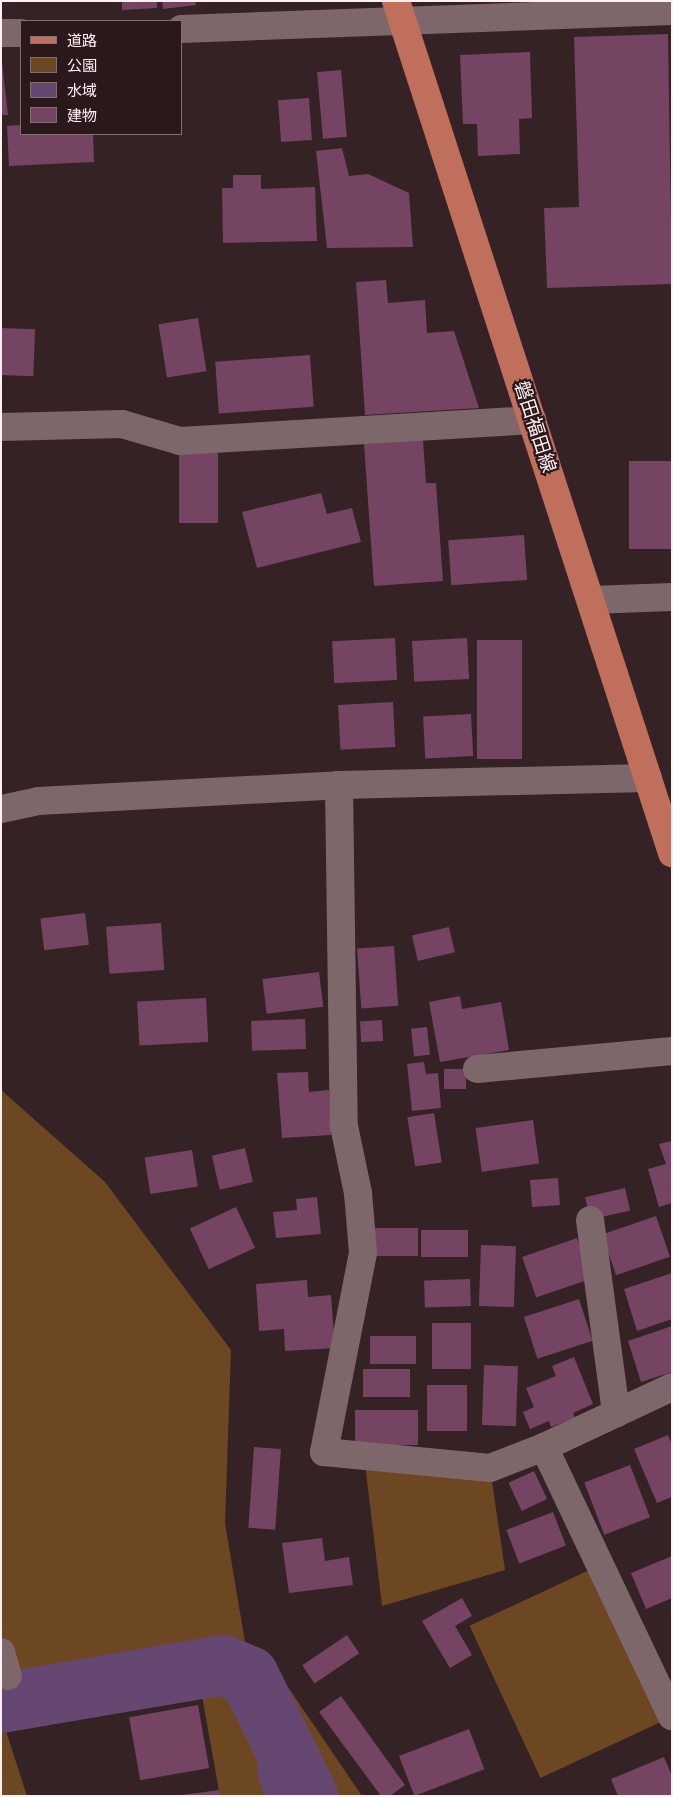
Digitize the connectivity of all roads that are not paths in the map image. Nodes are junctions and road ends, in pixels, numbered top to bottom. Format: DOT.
graph roads {
  1 [pos="672,11"];
  2 [pos="399,12"];
  3 [pos="182,29"];
  4 [pos="1,33"];
  5 [pos="20,33"];
  6 [pos="532,420"];
  7 [pos="1,426"];
  8 [pos="672,597"];
  9 [pos="591,600"];
  10 [pos="648,778"];
  11 [pos="339,785"];
  12 [pos="1,809"];
  13 [pos="672,853"];
  14 [pos="672,1051"];
  15 [pos="477,1069"];
  16 [pos="590,1220"];
  17 [pos="672,1387"];
  18 [pos="616,1414"];
  19 [pos="544,1448"];
  20 [pos="672,1716"];
  1 -- 2 [label="street"];
  2 -- 3 [label="street"];
  2 -- 6 [label="main road, 磐田福田線"];
  4 -- 5 [label="street"];
  6 -- 7 [label="street"];
  6 -- 9 [label="main road, 磐田福田線"];
  8 -- 9 [label="street"];
  9 -- 10 [label="main road, 磐田福田線"];
  10 -- 11 [label="street"];
  10 -- 13 [label="main road, 磐田福田線"];
  11 -- 12 [label="street"];
  11 -- 19 [label="street"];
  14 -- 15 [label="street"];
  16 -- 18 [label="street"];
  17 -- 18 [label="street"];
  18 -- 19 [label="street"];
  19 -- 20 [label="street"];
}
